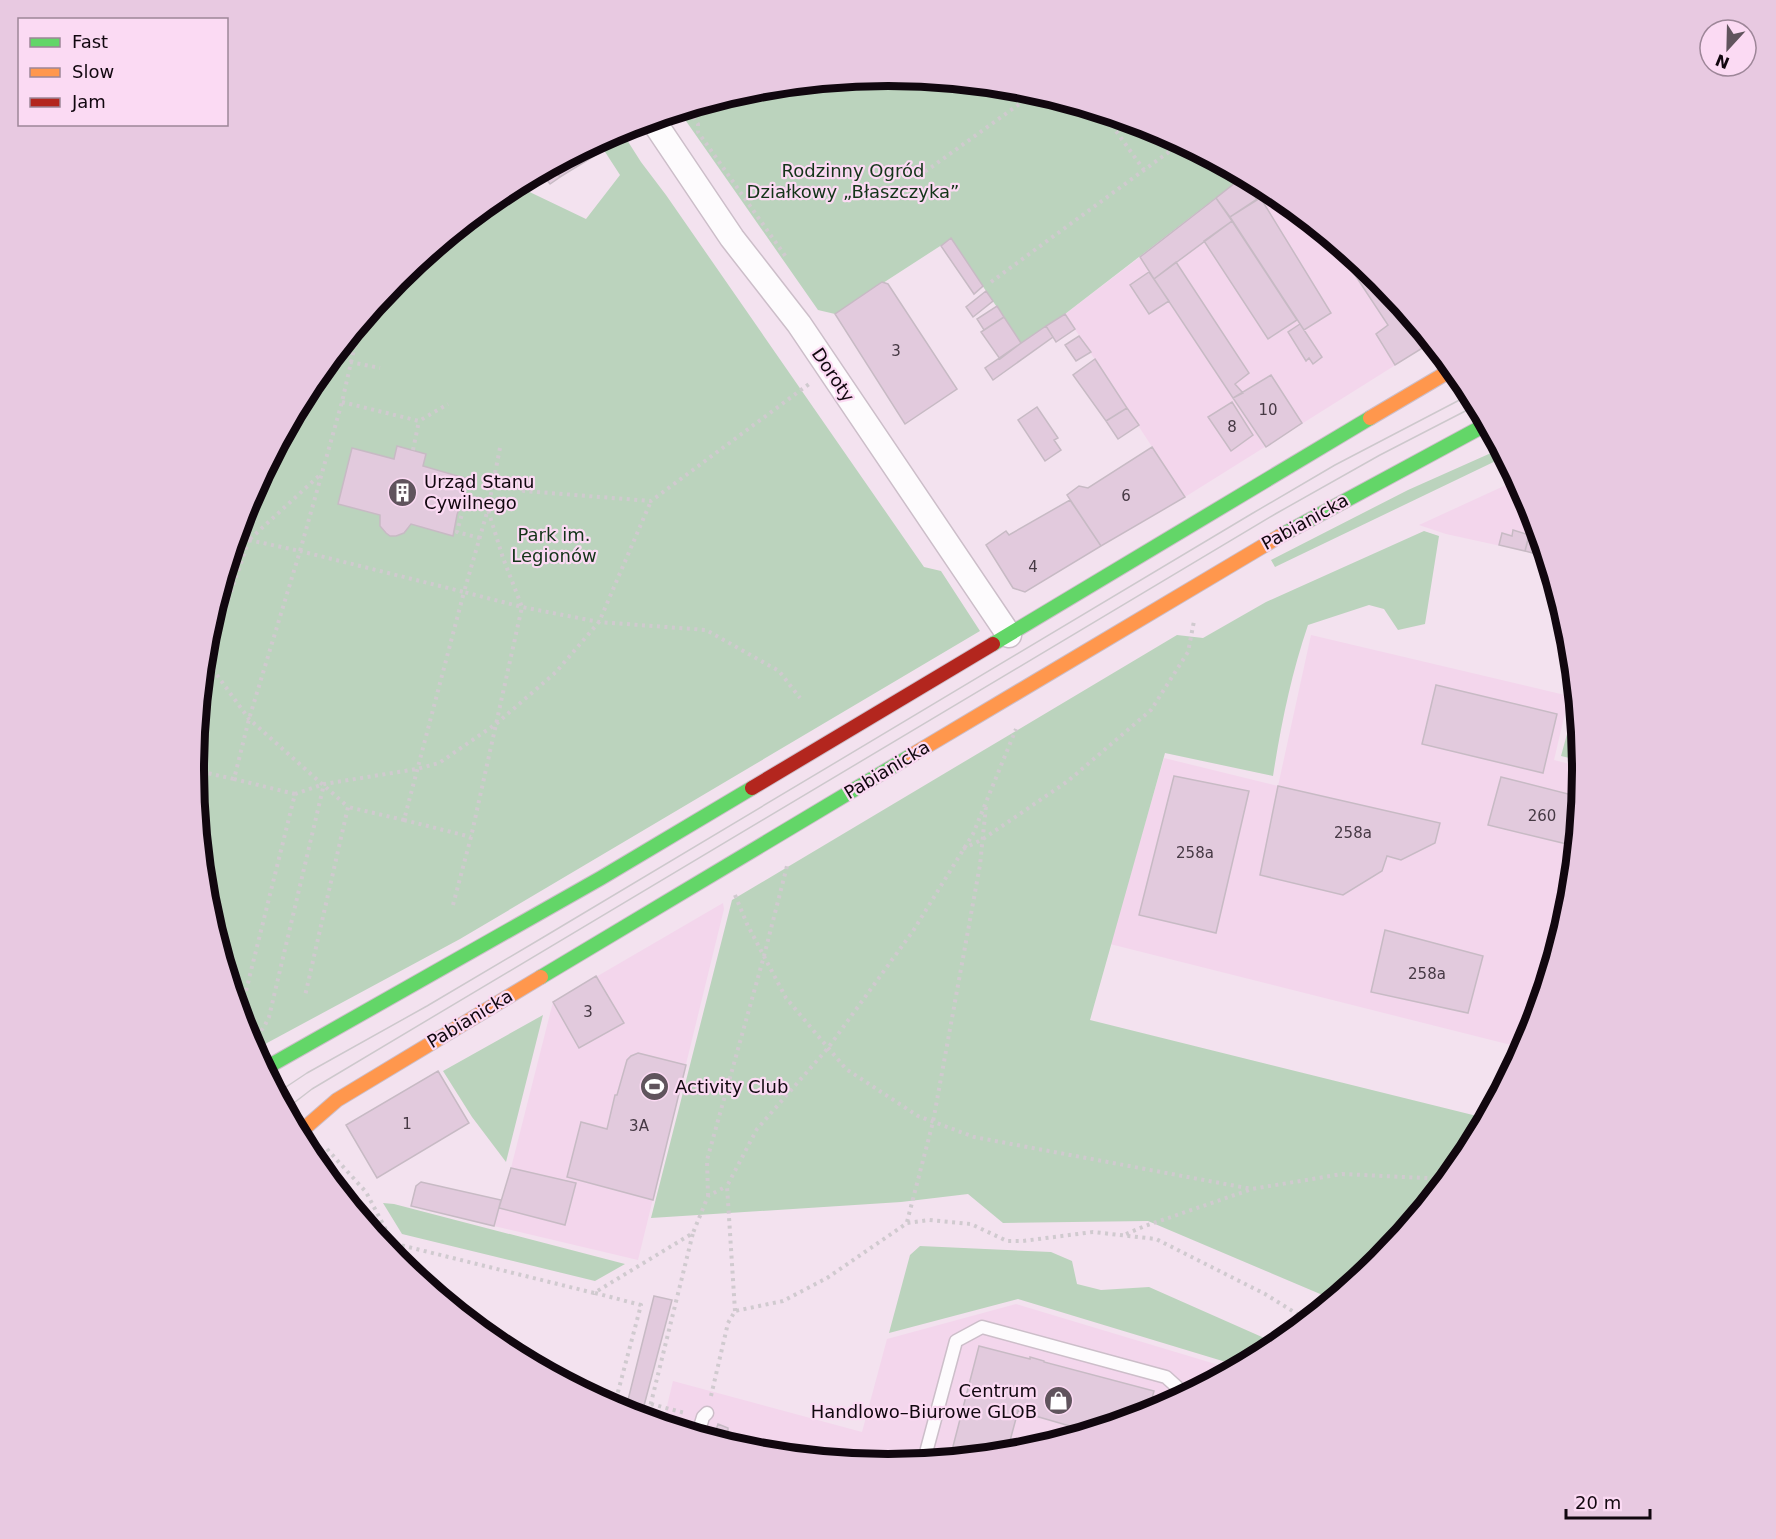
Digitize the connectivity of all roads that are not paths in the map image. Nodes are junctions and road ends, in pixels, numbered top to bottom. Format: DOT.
graph roads {
  1 [pos="657,126"];
  2 [pos="1446,373"];
  3 [pos="1480,428"];
  4 [pos="1009,635"];
  5 [pos="272,1066"];
  6 [pos="305,1127"];
  7 [pos="1177,1389"];
  8 [pos="707,1413"];
  9 [pos="700,1427"];
  10 [pos="926,1452"];
  1 -- 4 [label="street, Doroty"];
  2 -- 4 [label="street"];
  3 -- 6 [label="street, Pabianicka"];
  4 -- 5 [label="street"];
  7 -- 10 [label="lane"];
  8 -- 9 [label="lane"];
}
